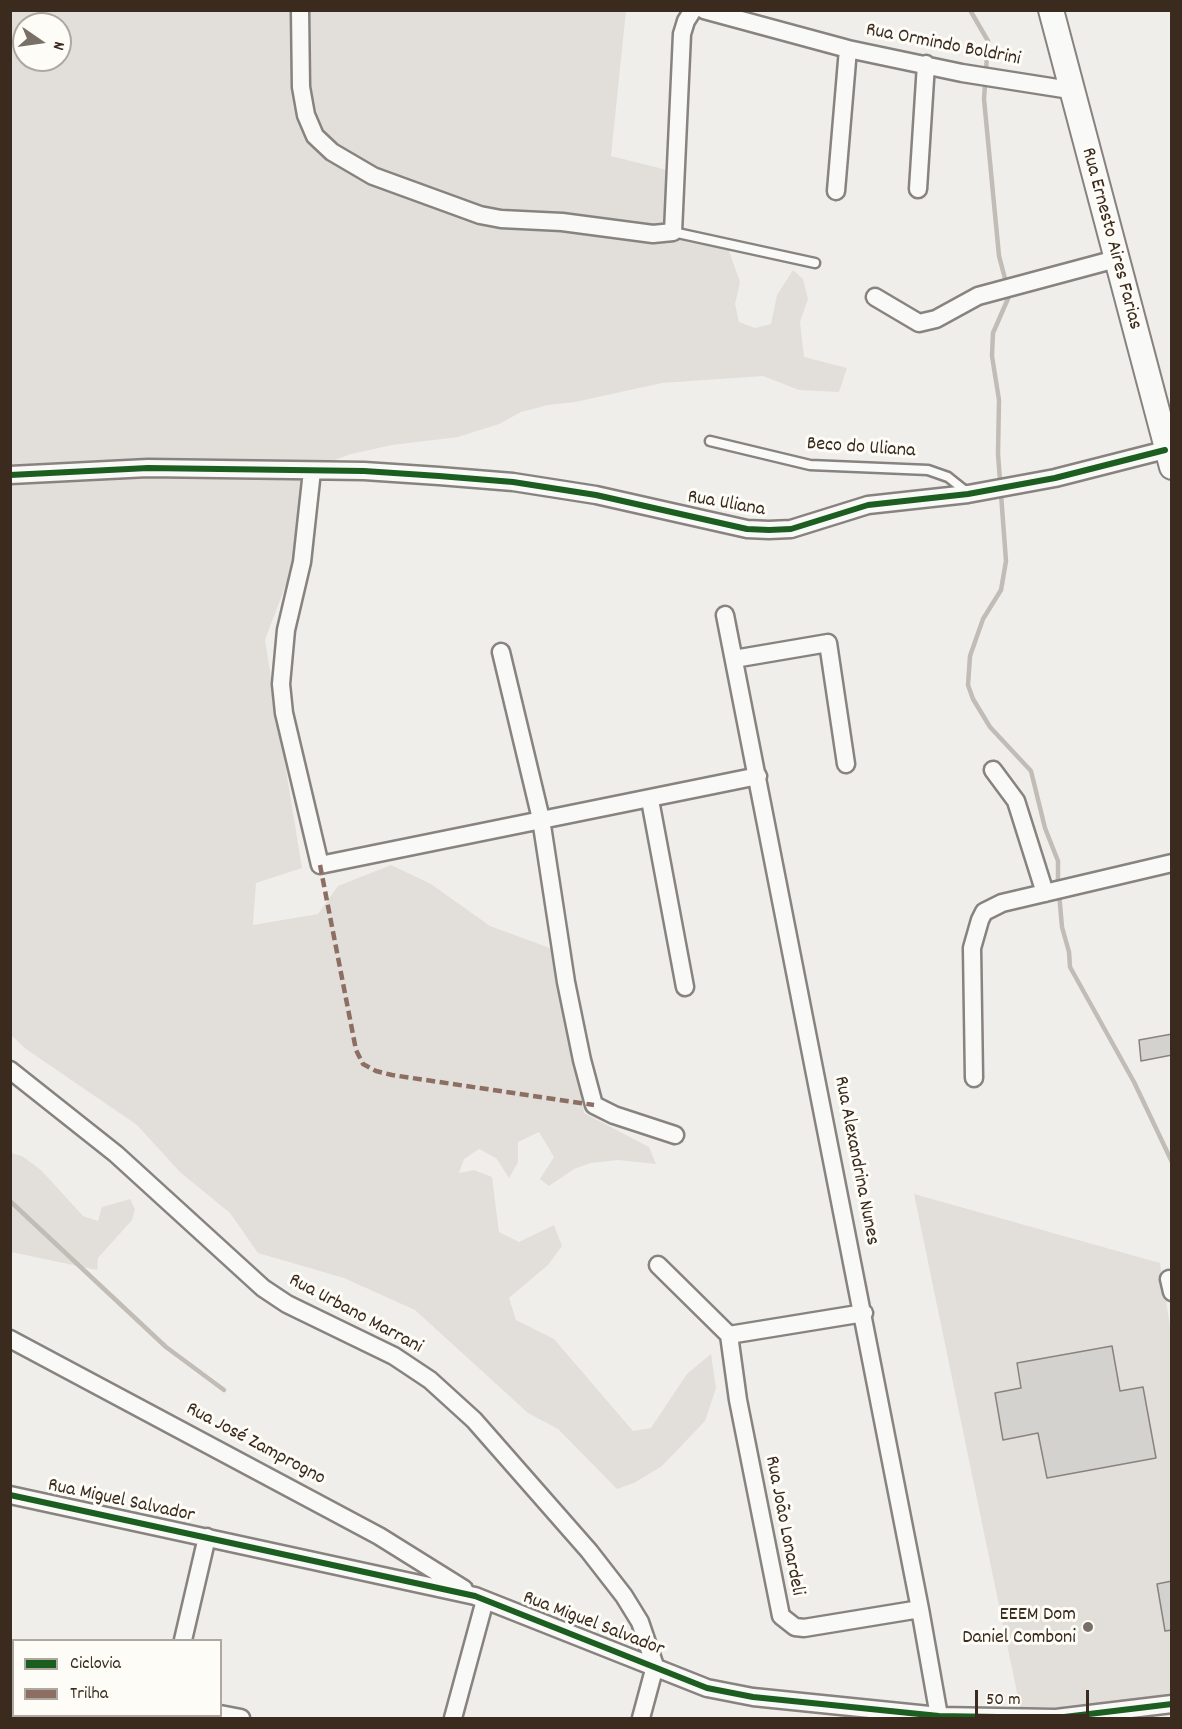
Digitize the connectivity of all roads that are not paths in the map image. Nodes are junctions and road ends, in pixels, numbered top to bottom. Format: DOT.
graph roads {
  1 [pos="300,10"];
  2 [pos="693,10"];
  3 [pos="704,10"];
  4 [pos="1051,10"];
  5 [pos="848,49"];
  6 [pos="926,64"];
  7 [pos="1070,90"];
  8 [pos="918,189"];
  9 [pos="836,191"];
  10 [pos="673,232"];
  11 [pos="1116,259"];
  12 [pos="815,263"];
  13 [pos="875,297"];
  14 [pos="710,441"];
  15 [pos="1168,459"];
  16 [pos="312,471"];
  17 [pos="10,475"];
  18 [pos="968,494"];
  19 [pos="725,615"];
  20 [pos="501,652"];
  21 [pos="734,660"];
  22 [pos="846,765"];
  23 [pos="993,770"];
  24 [pos="758,776"];
  25 [pos="650,800"];
  26 [pos="541,819"];
  27 [pos="1172,863"];
  28 [pos="1055,891"];
  29 [pos="685,987"];
  30 [pos="10,1070"];
  31 [pos="974,1078"];
  32 [pos="675,1135"];
  33 [pos="658,1265"];
  34 [pos="864,1313"];
  35 [pos="729,1335"];
  36 [pos="10,1339"];
  37 [pos="10,1496"];
  38 [pos="207,1537"];
  39 [pos="480,1598"];
  40 [pos="920,1609"];
  41 [pos="183,1639"];
  42 [pos="655,1666"];
  43 [pos="1172,1704"];
  44 [pos="222,1714"];
  45 [pos="937,1717"];
  46 [pos="1056,1718"];
  47 [pos="241,1719"];
  48 [pos="453,1719"];
  49 [pos="641,1719"];
  1 -- 10 [label="street"];
  2 -- 10 [label="street"];
  3 -- 5 [label="street, Rua Ormindo Boldrini"];
  4 -- 7 [label="street, Rua Ernesto Aires Farias"];
  5 -- 6 [label="street, Rua Ormindo Boldrini"];
  5 -- 9 [label="street"];
  6 -- 7 [label="street, Rua Ormindo Boldrini"];
  6 -- 8 [label="street"];
  7 -- 11 [label="street, Rua Ernesto Aires Farias"];
  10 -- 12 [label="lane"];
  11 -- 13 [label="street"];
  11 -- 15 [label="street, Rua Ernesto Aires Farias"];
  14 -- 18 [label="lane, Beco do Uliana"];
  15 -- 18 [label="street, Rua Uliana"];
  16 -- 17 [label="street, Rua Uliana"];
  16 -- 18 [label="street, Rua Uliana"];
  16 -- 26 [label="street"];
  19 -- 21 [label="street, Rua Alexandrina Nunes"];
  20 -- 26 [label="street"];
  21 -- 22 [label="street"];
  21 -- 24 [label="street, Rua Alexandrina Nunes"];
  23 -- 28 [label="street"];
  24 -- 25 [label="street"];
  24 -- 34 [label="street, Rua Alexandrina Nunes"];
  25 -- 26 [label="street"];
  25 -- 29 [label="street"];
  26 -- 32 [label="street"];
  27 -- 28 [label="street"];
  28 -- 31 [label="street"];
  30 -- 42 [label="street, Rua Urbano Marrani"];
  33 -- 35 [label="street"];
  34 -- 35 [label="street"];
  34 -- 40 [label="street, Rua Alexandrina Nunes"];
  35 -- 40 [label="street, Rua João Lonardeli"];
  36 -- 39 [label="street, Rua José Zamprogno"];
  37 -- 38 [label="street, Rua Miguel Salvador"];
  38 -- 39 [label="street, Rua Miguel Salvador"];
  38 -- 41 [label="street"];
  39 -- 42 [label="street, Rua Miguel Salvador"];
  39 -- 48 [label="street"];
  40 -- 45 [label="street, Rua Alexandrina Nunes"];
  42 -- 45 [label="street, Rua Miguel Salvador"];
  42 -- 49 [label="street"];
  43 -- 46 [label="street, Rua Miguel Salvador"];
  44 -- 47 [label="street"];
  45 -- 46 [label="street, Rua Miguel Salvador"];
}
